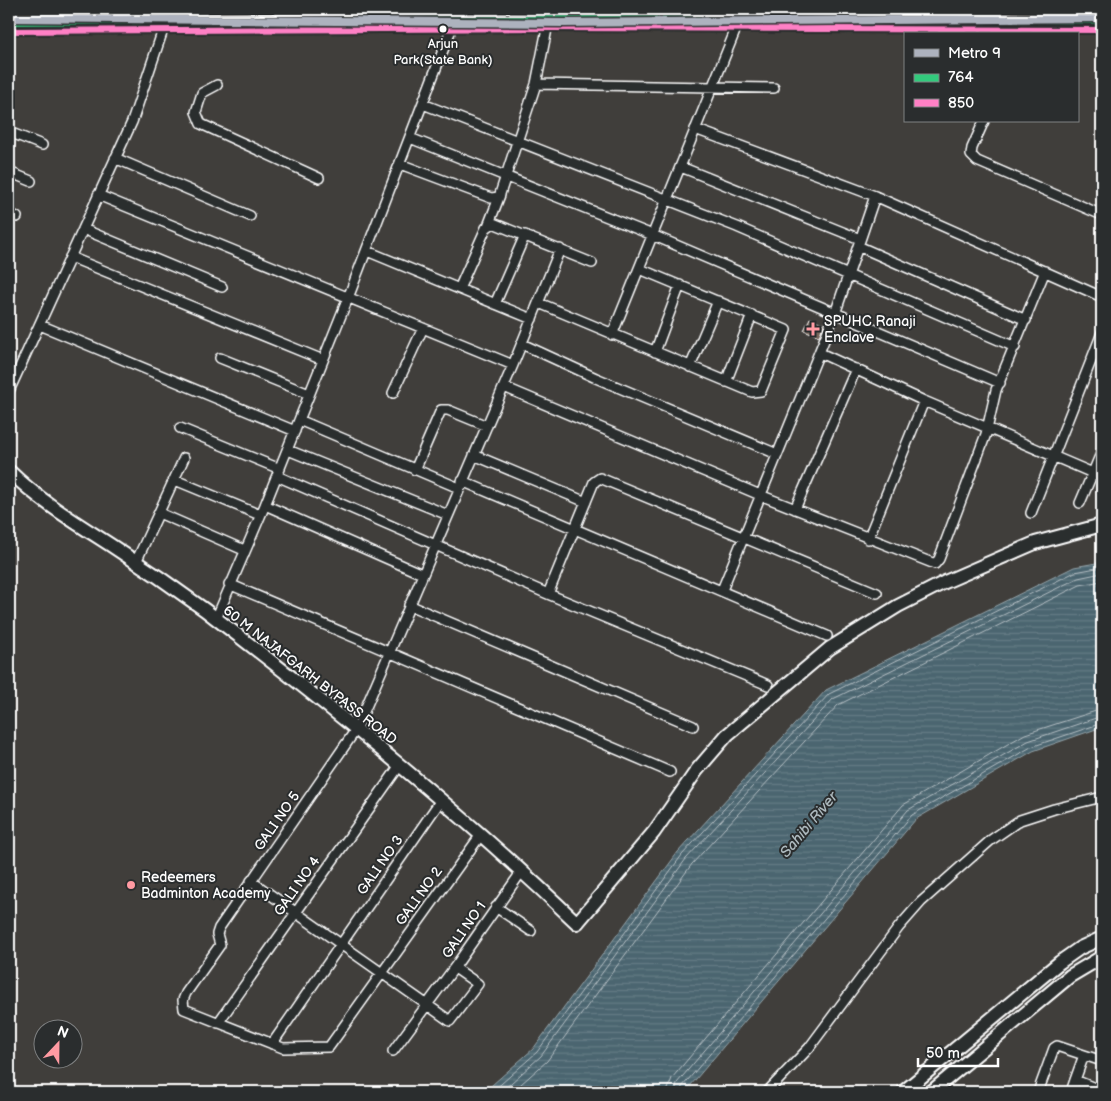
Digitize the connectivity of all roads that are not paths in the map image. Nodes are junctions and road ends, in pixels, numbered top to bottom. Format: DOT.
graph roads {
  1 [pos="536,9"];
  2 [pos="233,15"];
  3 [pos="455,19"];
  4 [pos="549,19"];
  5 [pos="740,19"];
  6 [pos="1029,20"];
  7 [pos="166,21"];
  8 [pos="1102,21"];
  9 [pos="9,22"];
  10 [pos="1024,32"];
  11 [pos="536,84"];
  12 [pos="217,85"];
  13 [pos="712,88"];
  14 [pos="774,88"];
  15 [pos="423,104"];
  16 [pos="984,122"];
  17 [pos="695,129"];
  18 [pos="9,132"];
  19 [pos="410,138"];
  20 [pos="519,142"];
  21 [pos="42,145"];
  22 [pos="115,158"];
  23 [pos="400,164"];
  24 [pos="681,167"];
  25 [pos="9,172"];
  26 [pos="319,178"];
  27 [pos="506,178"];
  28 [pos="30,181"];
  29 [pos="98,195"];
  30 [pos="500,195"];
  31 [pos="875,196"];
  32 [pos="669,199"];
  33 [pos="1102,215"];
  34 [pos="250,216"];
  35 [pos="488,226"];
  36 [pos="83,229"];
  37 [pos="525,235"];
  38 [pos="653,235"];
  39 [pos="859,243"];
  40 [pos="560,249"];
  41 [pos="367,251"];
  42 [pos="70,257"];
  43 [pos="592,263"];
  44 [pos="640,269"];
  45 [pos="1045,271"];
  46 [pos="848,276"];
  47 [pos="680,285"];
  48 [pos="222,287"];
  49 [pos="460,289"];
  50 [pos="1102,297"];
  51 [pos="348,298"];
  52 [pos="718,301"];
  53 [pos="539,303"];
  54 [pos="495,304"];
  55 [pos="836,311"];
  56 [pos="752,316"];
  57 [pos="532,319"];
  58 [pos="1026,320"];
  59 [pos="40,325"];
  60 [pos="423,328"];
  61 [pos="1102,333"];
  62 [pos="612,335"];
  63 [pos="522,344"];
  64 [pos="1015,347"];
  65 [pos="655,352"];
  66 [pos="820,353"];
  67 [pos="220,358"];
  68 [pos="323,360"];
  69 [pos="513,365"];
  70 [pos="690,367"];
  71 [pos="856,370"];
  72 [pos="726,382"];
  73 [pos="1000,383"];
  74 [pos="504,387"];
  75 [pos="9,391"];
  76 [pos="393,393"];
  77 [pos="309,394"];
  78 [pos="924,401"];
  79 [pos="299,420"];
  80 [pos="487,426"];
  81 [pos="180,428"];
  82 [pos="988,428"];
  83 [pos="295,431"];
  84 [pos="288,450"];
  85 [pos="1102,451"];
  86 [pos="777,454"];
  87 [pos="474,455"];
  88 [pos="1053,455"];
  89 [pos="184,458"];
  90 [pos="415,470"];
  91 [pos="9,471"];
  92 [pos="278,473"];
  93 [pos="1093,473"];
  94 [pos="1102,477"];
  95 [pos="174,480"];
  96 [pos="461,485"];
  97 [pos="760,495"];
  98 [pos="586,502"];
  99 [pos="1080,503"];
  100 [pos="265,505"];
  101 [pos="795,509"];
  102 [pos="159,513"];
  103 [pos="1030,513"];
  104 [pos="448,514"];
  105 [pos="260,515"];
  106 [pos="1102,525"];
  107 [pos="575,528"];
  108 [pos="744,537"];
  109 [pos="868,539"];
  110 [pos="435,544"];
  111 [pos="244,550"];
  112 [pos="136,562"];
  113 [pos="422,574"];
  114 [pos="229,584"];
  115 [pos="722,590"];
  116 [pos="876,593"];
  117 [pos="548,594"];
  118 [pos="409,605"];
  119 [pos="216,619"];
  120 [pos="827,636"];
  121 [pos="389,651"];
  122 [pos="768,686"];
  123 [pos="694,726"];
  124 [pos="357,728"];
  125 [pos="400,765"];
  126 [pos="670,772"];
  127 [pos="1102,798"];
  128 [pos="441,800"];
  129 [pos="480,836"];
  130 [pos="522,871"];
  131 [pos="251,881"];
  132 [pos="496,907"];
  133 [pos="295,912"];
  134 [pos="531,931"];
  135 [pos="1102,938"];
  136 [pos="341,945"];
  137 [pos="1102,957"];
  138 [pos="454,968"];
  139 [pos="381,973"];
  140 [pos="428,1004"];
  141 [pos="218,1023"];
  142 [pos="272,1044"];
  143 [pos="393,1051"];
  144 [pos="1084,1055"];
  145 [pos="1102,1062"];
  146 [pos="1075,1080"];
  147 [pos="1102,1091"];
  148 [pos="767,1092"];
  149 [pos="903,1092"];
  150 [pos="931,1092"];
  151 [pos="1038,1092"];
  152 [pos="1070,1092"];
  1 -- 4 [label="street"];
  2 -- 3 [label="street"];
  2 -- 7 [label="street"];
  3 -- 4 [label="street"];
  3 -- 15 [label="street"];
  4 -- 5 [label="street"];
  4 -- 11 [label="street"];
  5 -- 6 [label="street"];
  5 -- 13 [label="street"];
  6 -- 8 [label="street"];
  6 -- 10 [label="street"];
  7 -- 9 [label="street"];
  7 -- 22 [label="street"];
  11 -- 13 [label="street"];
  11 -- 20 [label="street"];
  12 -- 26 [label="street"];
  13 -- 14 [label="street"];
  13 -- 17 [label="street"];
  15 -- 19 [label="street"];
  15 -- 20 [label="street"];
  16 -- 33 [label="street"];
  17 -- 24 [label="street"];
  17 -- 31 [label="street"];
  18 -- 21 [label="street"];
  19 -- 23 [label="street"];
  19 -- 27 [label="street"];
  20 -- 27 [label="street"];
  20 -- 32 [label="street"];
  22 -- 29 [label="street"];
  22 -- 34 [label="street"];
  23 -- 30 [label="street"];
  23 -- 41 [label="street"];
  24 -- 32 [label="street"];
  24 -- 39 [label="street"];
  25 -- 28 [label="street"];
  27 -- 30 [label="street"];
  27 -- 38 [label="street"];
  29 -- 36 [label="street"];
  29 -- 51 [label="street"];
  30 -- 35 [label="street"];
  31 -- 39 [label="street"];
  31 -- 45 [label="street"];
  32 -- 38 [label="street"];
  32 -- 46 [label="street"];
  35 -- 37 [label="street"];
  35 -- 49 [label="street"];
  36 -- 42 [label="street"];
  36 -- 48 [label="street"];
  37 -- 40 [label="street"];
  37 -- 54 [label="street"];
  38 -- 44 [label="street"];
  38 -- 55 [label="street"];
  39 -- 46 [label="street"];
  39 -- 58 [label="street"];
  40 -- 43 [label="street"];
  40 -- 53 [label="street, GALI NO 5"];
  41 -- 49 [label="street"];
  41 -- 51 [label="street"];
  42 -- 59 [label="street"];
  42 -- 68 [label="street"];
  44 -- 47 [label="street"];
  44 -- 62 [label="street"];
  45 -- 50 [label="street"];
  45 -- 58 [label="street"];
  46 -- 55 [label="street"];
  46 -- 64 [label="street"];
  47 -- 52 [label="street"];
  47 -- 65 [label="street"];
  49 -- 54 [label="street"];
  51 -- 60 [label="street"];
  51 -- 68 [label="street"];
  52 -- 56 [label="street"];
  52 -- 70 [label="street"];
  53 -- 57 [label="street, GALI NO 5"];
  53 -- 62 [label="street"];
  54 -- 57 [label="street"];
  55 -- 66 [label="street"];
  55 -- 73 [label="street"];
  56 -- 72 [label="street"];
  56 -- 72 [label="street"];
  57 -- 63 [label="street, GALI NO 5"];
  58 -- 64 [label="street"];
  59 -- 75 [label="street"];
  59 -- 83 [label="street"];
  60 -- 69 [label="street"];
  60 -- 76 [label="street"];
  61 -- 88 [label="street"];
  62 -- 65 [label="street"];
  63 -- 69 [label="street, GALI NO 5"];
  63 -- 86 [label="street"];
  64 -- 73 [label="street"];
  65 -- 70 [label="street"];
  66 -- 71 [label="street"];
  66 -- 86 [label="street"];
  67 -- 77 [label="street"];
  68 -- 77 [label="street"];
  69 -- 74 [label="street, GALI NO 5"];
  70 -- 72 [label="street"];
  71 -- 78 [label="street"];
  71 -- 101 [label="street"];
  73 -- 82 [label="street"];
  74 -- 80 [label="street, GALI NO 5"];
  74 -- 97 [label="street"];
  77 -- 79 [label="street"];
  78 -- 82 [label="street"];
  78 -- 109 [label="street"];
  79 -- 83 [label="street"];
  79 -- 90 [label="street"];
  80 -- 87 [label="street, GALI NO 5"];
  80 -- 90 [label="street"];
  81 -- 92 [label="street"];
  82 -- 88 [label="street"];
  82 -- 109 [label="street"];
  83 -- 84 [label="street"];
  84 -- 92 [label="street"];
  84 -- 104 [label="street"];
  85 -- 93 [label="street"];
  86 -- 97 [label="street"];
  87 -- 96 [label="street, GALI NO 5"];
  87 -- 98 [label="street"];
  88 -- 93 [label="street"];
  88 -- 103 [label="street"];
  89 -- 95 [label="street"];
  90 -- 96 [label="street"];
  91 -- 112 [label="street, 60 M NAJAFGARH BYPASS ROAD"];
  92 -- 100 [label="street"];
  92 -- 110 [label="street"];
  93 -- 94 [label="street"];
  93 -- 99 [label="street"];
  95 -- 102 [label="street"];
  95 -- 105 [label="street"];
  96 -- 104 [label="street, GALI NO 5"];
  96 -- 107 [label="street"];
  97 -- 101 [label="street"];
  97 -- 108 [label="street"];
  98 -- 107 [label="street"];
  98 -- 108 [label="street"];
  100 -- 105 [label="street"];
  100 -- 113 [label="street"];
  101 -- 109 [label="street"];
  102 -- 111 [label="street"];
  102 -- 112 [label="street"];
  104 -- 110 [label="street, GALI NO 5"];
  105 -- 111 [label="street"];
  106 -- 130 [label="street, 60 M NAJAFGARH BYPASS ROAD"];
  107 -- 115 [label="street"];
  107 -- 117 [label="street"];
  108 -- 115 [label="street"];
  108 -- 116 [label="street"];
  110 -- 113 [label="street, GALI NO 5"];
  110 -- 117 [label="street"];
  111 -- 114 [label="street"];
  112 -- 119 [label="street, 60 M NAJAFGARH BYPASS ROAD"];
  113 -- 118 [label="street, GALI NO 5"];
  114 -- 119 [label="street"];
  114 -- 121 [label="street"];
  115 -- 120 [label="street"];
  117 -- 122 [label="street"];
  118 -- 121 [label="street, GALI NO 5"];
  118 -- 123 [label="street"];
  119 -- 124 [label="street, 60 M NAJAFGARH BYPASS ROAD"];
  121 -- 124 [label="street, GALI NO 5"];
  121 -- 126 [label="street"];
  124 -- 125 [label="street, 60 M NAJAFGARH BYPASS ROAD"];
  124 -- 131 [label="street, GALI NO 5"];
  125 -- 128 [label="street, 60 M NAJAFGARH BYPASS ROAD"];
  125 -- 133 [label="street, GALI NO 4"];
  127 -- 148 [label="street"];
  128 -- 129 [label="street, 60 M NAJAFGARH BYPASS ROAD"];
  128 -- 136 [label="street, GALI NO 3"];
  129 -- 130 [label="street, 60 M NAJAFGARH BYPASS ROAD"];
  129 -- 139 [label="street, GALI NO 2"];
  130 -- 132 [label="street, GALI NO 1"];
  131 -- 133 [label="street"];
  131 -- 141 [label="street, GALI NO 5"];
  132 -- 134 [label="street, GALI NO 1"];
  132 -- 138 [label="street, GALI NO 1"];
  133 -- 136 [label="street"];
  133 -- 141 [label="street, GALI NO 4"];
  135 -- 149 [label="street"];
  136 -- 139 [label="street"];
  136 -- 142 [label="street, GALI NO 3"];
  137 -- 150 [label="street"];
  138 -- 140 [label="street, GALI NO 1"];
  138 -- 140 [label="street"];
  139 -- 140 [label="street"];
  139 -- 142 [label="street, GALI NO 2"];
  140 -- 143 [label="street, GALI NO 1"];
  141 -- 142 [label="street"];
  144 -- 145 [label="street"];
  144 -- 146 [label="street"];
  144 -- 151 [label="street"];
  146 -- 147 [label="street"];
  146 -- 152 [label="street"];
}
